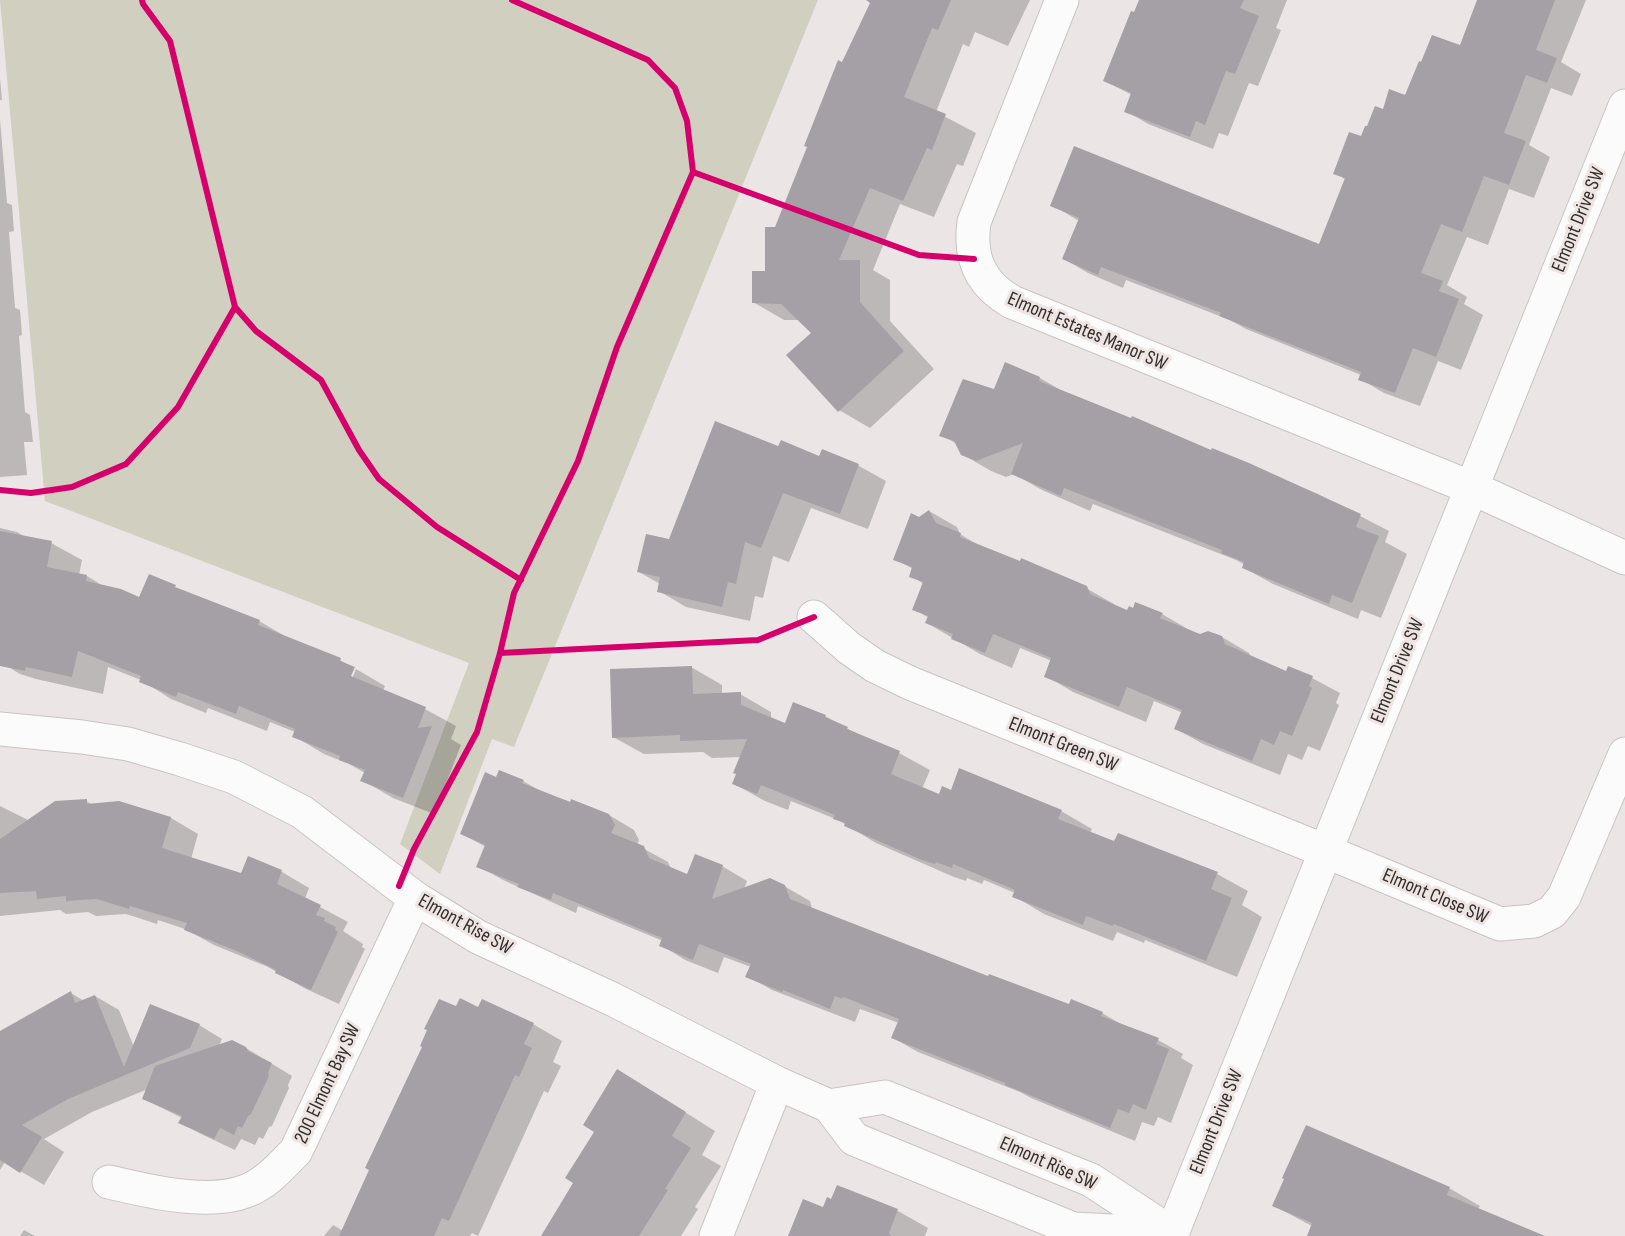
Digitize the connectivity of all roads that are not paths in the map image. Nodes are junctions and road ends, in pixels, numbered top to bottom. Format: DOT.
graph roads {
  1 [pos="1062,0"];
  2 [pos="1625,106"];
  3 [pos="1473,488"];
  4 [pos="1625,558"];
  5 [pos="814,617"];
  6 [pos="0,729"];
  7 [pos="1625,754"];
  8 [pos="1325,851"];
  9 [pos="415,898"];
  10 [pos="777,1083"];
  11 [pos="829,1106"];
  12 [pos="987,1137"];
  13 [pos="109,1182"];
  14 [pos="967,1186"];
  15 [pos="1173,1235"];
  16 [pos="716,1236"];
  1 -- 3 [label="street, Elmont Estates Manor SW"];
  2 -- 3 [label="street, Elmont Drive SW"];
  3 -- 4 [label="street"];
  3 -- 8 [label="street, Elmont Drive SW"];
  5 -- 8 [label="street, Elmont Green SW"];
  6 -- 9 [label="street, Elmont Rise SW"];
  7 -- 8 [label="street, Elmont Close SW"];
  8 -- 15 [label="street, Elmont Drive SW"];
  9 -- 10 [label="street, Elmont Rise SW"];
  9 -- 13 [label="street, 200 Elmont Bay SW"];
  10 -- 11 [label="street, Elmont Rise SW"];
  10 -- 16 [label="street"];
  11 -- 12 [label="street, Elmont Rise SW"];
  11 -- 14 [label="street, Elmont Rise SW"];
  12 -- 14 [label="street, Elmont Rise SW"];
  12 -- 15 [label="street, Elmont Rise SW"];
  14 -- 15 [label="street, Elmont Rise SW"];
}
